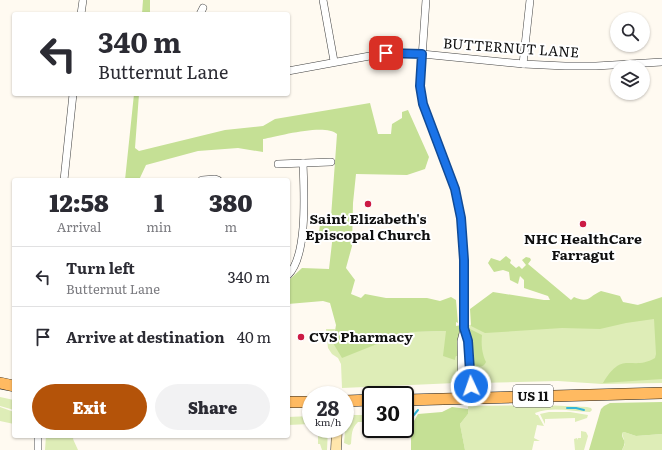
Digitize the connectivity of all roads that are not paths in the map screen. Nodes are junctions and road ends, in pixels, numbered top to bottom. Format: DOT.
graph roads {
  1 [pos="82,0"];
  2 [pos="322,0"];
  3 [pos="426,0"];
  4 [pos="530,0"];
  5 [pos="81,12"];
  6 [pos="422,54"];
  7 [pos="334,62"];
  8 [pos="662,62"];
  9 [pos="523,64"];
  10 [pos="290,71"];
  11 [pos="73,96"];
  12 [pos="331,162"];
  13 [pos="303,163"];
  14 [pos="278,164"];
  15 [pos="64,178"];
  16 [pos="290,272"];
  17 [pos="0,383"];
  18 [pos="12,386"];
  19 [pos="662,393"];
  20 [pos="467,398"];
  21 [pos="414,400"];
  22 [pos="290,402"];
  23 [pos="302,402"];
  24 [pos="38,438"];
  25 [pos="337,438"];
  26 [pos="38,450"];
  27 [pos="336,450"];
  1 -- 5 [label="street"];
  2 -- 7 [label="street"];
  3 -- 6 [label="street"];
  4 -- 9 [label="street"];
  6 -- 7 [label="street, BUTTERNUT LANE"];
  6 -- 9 [label="street, BUTTERNUT LANE"];
  6 -- 20 [label="street"];
  7 -- 10 [label="street, BUTTERNUT LANE"];
  8 -- 9 [label="street, BUTTERNUT LANE"];
  11 -- 15 [label="street"];
  12 -- 13 [label="street"];
  13 -- 14 [label="street"];
  13 -- 16 [label="street"];
  17 -- 18 [label="main road"];
  19 -- 20 [label="main road, US 11"];
  20 -- 21 [label="main road, US 11"];
  22 -- 23 [label="main road"];
  24 -- 26 [label="street"];
  25 -- 27 [label="street"];
}
